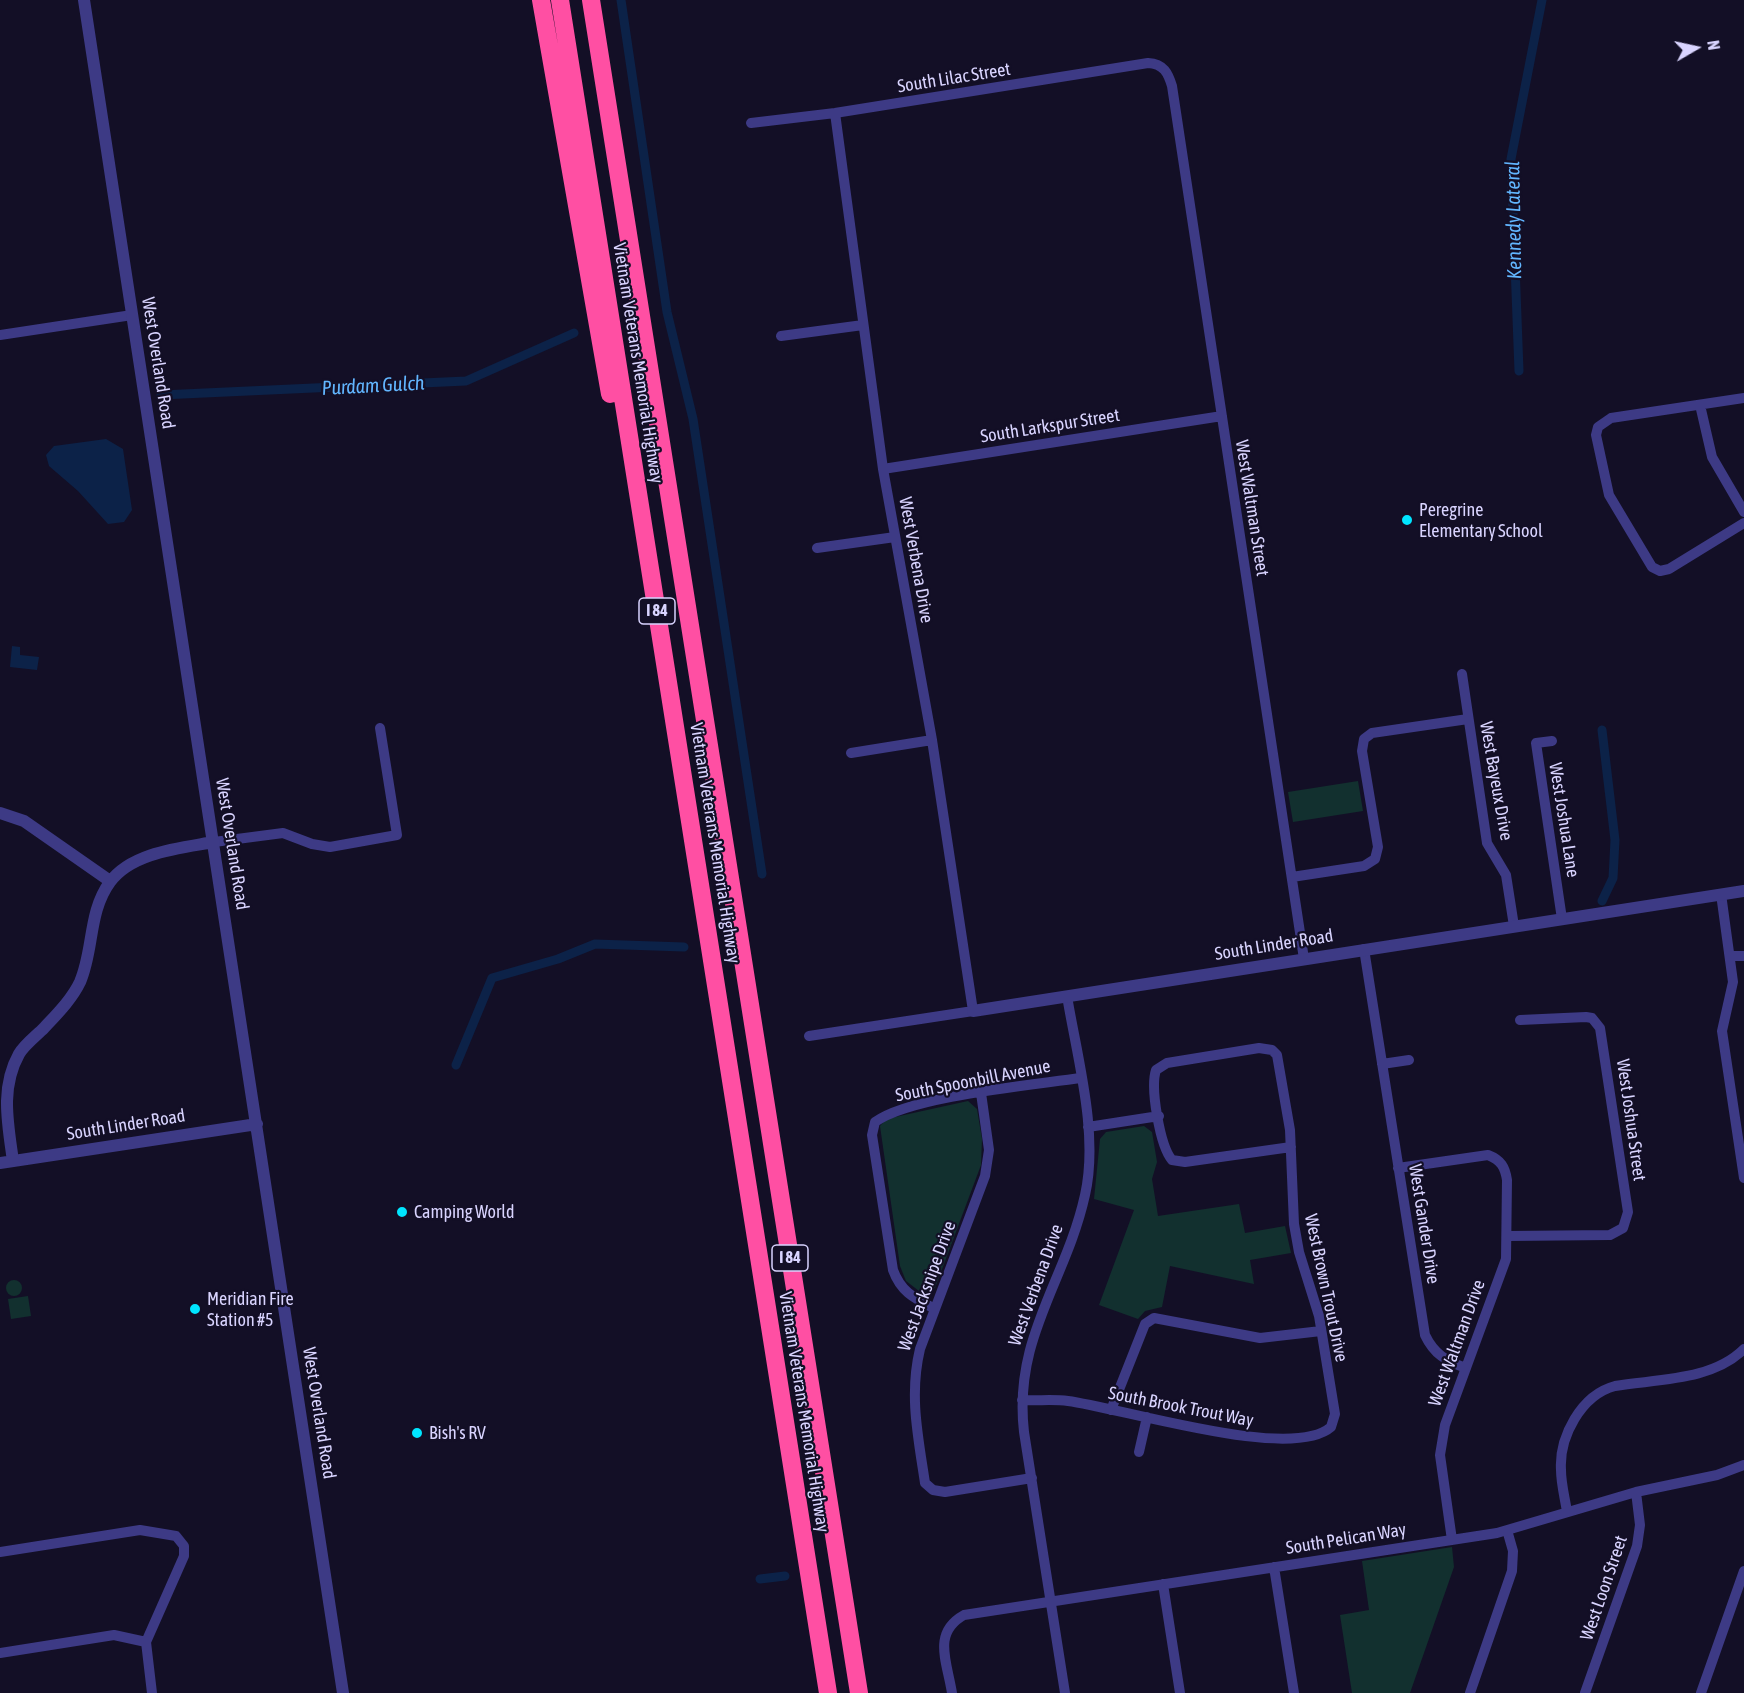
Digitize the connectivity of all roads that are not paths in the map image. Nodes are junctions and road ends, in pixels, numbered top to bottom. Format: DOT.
graph roads {
  1 [pos="84,0"];
  2 [pos="541,0"];
  3 [pos="560,0"];
  4 [pos="591,0"];
  5 [pos="1161,65"];
  6 [pos="835,113"];
  7 [pos="751,123"];
  8 [pos="132,315"];
  9 [pos="863,325"];
  10 [pos="0,335"];
  11 [pos="781,336"];
  12 [pos="1744,398"];
  13 [pos="1700,405"];
  14 [pos="1222,416"];
  15 [pos="883,469"];
  16 [pos="636,487"];
  17 [pos="1744,512"];
  18 [pos="1744,523"];
  19 [pos="895,537"];
  20 [pos="817,548"];
  21 [pos="1462,674"];
  22 [pos="1468,719"];
  23 [pos="380,728"];
  24 [pos="932,740"];
  25 [pos="1552,741"];
  26 [pos="851,753"];
  27 [pos="0,813"];
  28 [pos="214,842"];
  29 [pos="1292,877"];
  30 [pos="110,881"];
  31 [pos="1744,891"];
  32 [pos="1721,894"];
  33 [pos="1562,919"];
  34 [pos="1514,926"];
  35 [pos="1364,950"];
  36 [pos="1730,956"];
  37 [pos="1744,956"];
  38 [pos="1304,959"];
  39 [pos="1067,996"];
  40 [pos="973,1011"];
  41 [pos="1520,1020"];
  42 [pos="809,1036"];
  43 [pos="1409,1060"];
  44 [pos="1382,1064"];
  45 [pos="1080,1078"];
  46 [pos="981,1093"];
  47 [pos="1159,1116"];
  48 [pos="257,1124"];
  49 [pos="1088,1127"];
  50 [pos="1291,1147"];
  51 [pos="14,1161"];
  52 [pos="0,1162"];
  53 [pos="1398,1168"];
  54 [pos="1744,1178"];
  55 [pos="1508,1236"];
  56 [pos="935,1309"];
  57 [pos="1321,1331"];
  58 [pos="1744,1349"];
  59 [pos="1466,1368"];
  60 [pos="1022,1400"];
  61 [pos="1111,1410"];
  62 [pos="1147,1417"];
  63 [pos="1331,1427"];
  64 [pos="1138,1452"];
  65 [pos="1744,1465"];
  66 [pos="1032,1478"];
  67 [pos="1636,1492"];
  68 [pos="1567,1512"];
  69 [pos="1507,1530"];
  70 [pos="1452,1540"];
  71 [pos="0,1552"];
  72 [pos="1274,1567"];
  73 [pos="1744,1571"];
  74 [pos="1162,1584"];
  75 [pos="1051,1601"];
  76 [pos="146,1642"];
  77 [pos="0,1653"];
  78 [pos="152,1693"];
  79 [pos="343,1693"];
  80 [pos="828,1693"];
  81 [pos="858,1693"];
  82 [pos="952,1693"];
  83 [pos="1065,1693"];
  84 [pos="1180,1693"];
  85 [pos="1294,1693"];
  86 [pos="1470,1693"];
  87 [pos="1585,1693"];
  88 [pos="1701,1693"];
  1 -- 8 [label="street, West Overland Road"];
  2 -- 16 [label="highway"];
  3 -- 16 [label="highway, Vietnam Veterans Memorial Highway / I 84"];
  4 -- 81 [label="highway, Vietnam Veterans Memorial Highway / I 84"];
  5 -- 6 [label="street, South Lilac Street"];
  5 -- 14 [label="street, West Waltman Street"];
  6 -- 7 [label="street, South Lilac Street"];
  6 -- 9 [label="street, West Verbena Drive"];
  8 -- 10 [label="street"];
  8 -- 28 [label="street, West Overland Road"];
  9 -- 11 [label="street"];
  9 -- 15 [label="street, West Verbena Drive"];
  12 -- 13 [label="street"];
  13 -- 17 [label="street"];
  13 -- 18 [label="street"];
  14 -- 15 [label="street, South Larkspur Street"];
  14 -- 29 [label="street, West Waltman Street"];
  15 -- 19 [label="street, West Verbena Drive"];
  16 -- 80 [label="highway, Vietnam Veterans Memorial Highway / I 84"];
  19 -- 20 [label="street"];
  19 -- 24 [label="street, West Verbena Drive"];
  21 -- 22 [label="street, West Bayeux Drive"];
  22 -- 29 [label="street"];
  22 -- 34 [label="street, West Bayeux Drive"];
  23 -- 28 [label="street"];
  24 -- 26 [label="street"];
  24 -- 40 [label="street, West Verbena Drive"];
  25 -- 33 [label="street, West Joshua Lane"];
  27 -- 30 [label="street"];
  28 -- 30 [label="street"];
  28 -- 48 [label="street, West Overland Road"];
  29 -- 38 [label="street, West Waltman Street"];
  30 -- 51 [label="street"];
  31 -- 32 [label="street, South Linder Road"];
  32 -- 33 [label="street, South Linder Road"];
  32 -- 36 [label="street"];
  33 -- 34 [label="street, South Linder Road"];
  34 -- 35 [label="street, South Linder Road"];
  35 -- 38 [label="street, South Linder Road"];
  35 -- 44 [label="street, West Gander Drive"];
  36 -- 37 [label="street"];
  36 -- 54 [label="street"];
  38 -- 39 [label="street, South Linder Road"];
  39 -- 40 [label="street, South Linder Road"];
  39 -- 45 [label="street, West Verbena Drive"];
  40 -- 42 [label="street, South Linder Road"];
  41 -- 55 [label="street, West Joshua Street"];
  43 -- 44 [label="street"];
  44 -- 53 [label="street, West Gander Drive"];
  45 -- 46 [label="street, South Spoonbill Avenue"];
  45 -- 49 [label="street, West Verbena Drive"];
  46 -- 56 [label="street, West Jacksnipe Drive"];
  46 -- 56 [label="street, South Spoonbill Avenue"];
  47 -- 49 [label="street"];
  47 -- 50 [label="street"];
  47 -- 50 [label="street, West Brown Trout Drive"];
  48 -- 51 [label="street, South Linder Road"];
  48 -- 79 [label="street, West Overland Road"];
  49 -- 60 [label="street, West Verbena Drive"];
  50 -- 57 [label="street, West Brown Trout Drive"];
  51 -- 52 [label="street, South Linder Road"];
  53 -- 55 [label="street, West Waltman Drive"];
  53 -- 59 [label="street, West Gander Drive"];
  55 -- 59 [label="street, West Waltman Drive"];
  56 -- 66 [label="street, West Jacksnipe Drive"];
  57 -- 61 [label="street"];
  57 -- 63 [label="street, West Brown Trout Drive"];
  58 -- 68 [label="street"];
  59 -- 70 [label="street, West Waltman Drive"];
  60 -- 61 [label="street, South Brook Trout Way"];
  60 -- 66 [label="street, West Verbena Drive"];
  61 -- 62 [label="street, South Brook Trout Way"];
  62 -- 63 [label="street, South Brook Trout Way"];
  62 -- 64 [label="street"];
  65 -- 67 [label="street, South Pelican Way"];
  66 -- 75 [label="street, West Verbena Drive"];
  67 -- 68 [label="street, South Pelican Way"];
  67 -- 87 [label="street, West Loon Street"];
  68 -- 69 [label="street, South Pelican Way"];
  69 -- 70 [label="street, South Pelican Way"];
  69 -- 86 [label="street"];
  70 -- 72 [label="street, South Pelican Way"];
  71 -- 76 [label="street"];
  72 -- 74 [label="street, South Pelican Way"];
  72 -- 85 [label="street"];
  73 -- 88 [label="street"];
  74 -- 75 [label="street, South Pelican Way"];
  74 -- 84 [label="street"];
  75 -- 82 [label="street, South Pelican Way"];
  75 -- 83 [label="street, West Verbena Drive"];
  76 -- 77 [label="street"];
  76 -- 78 [label="street"];
}
